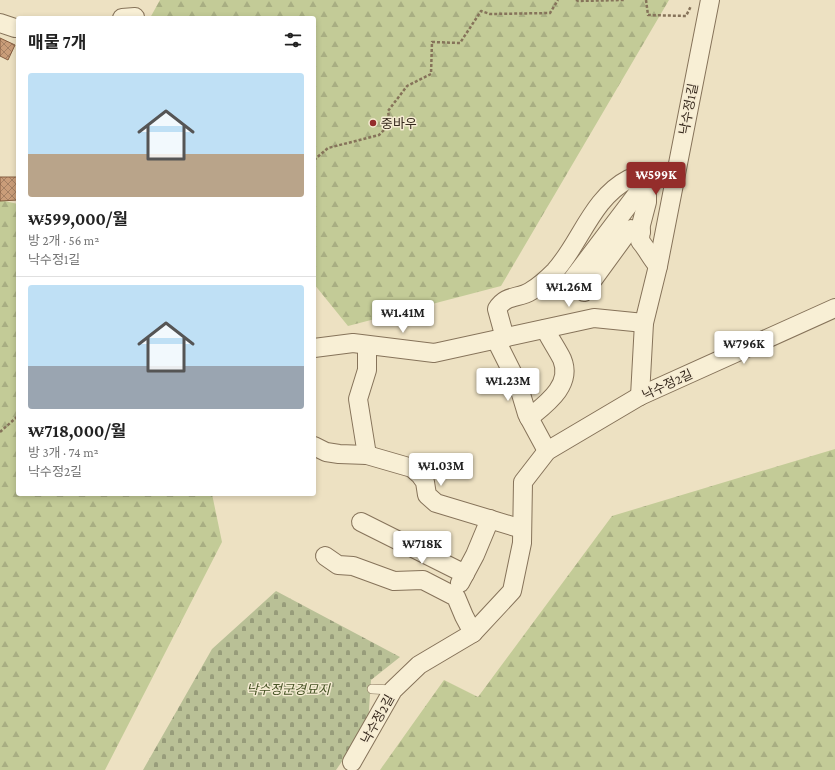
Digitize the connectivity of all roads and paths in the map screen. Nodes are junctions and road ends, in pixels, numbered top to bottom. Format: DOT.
graph roads {
  1 [pos="558,0"];
  2 [pos="576,0"];
  3 [pos="624,0"];
  4 [pos="646,0"];
  5 [pos="694,0"];
  6 [pos="710,0"];
  7 [pos="0,23"];
  8 [pos="16,28"];
  9 [pos="316,158"];
  10 [pos="643,186"];
  11 [pos="641,232"];
  12 [pos="658,266"];
  13 [pos="565,289"];
  14 [pos="584,292"];
  15 [pos="835,308"];
  16 [pos="644,323"];
  17 [pos="545,329"];
  18 [pos="500,339"];
  19 [pos="367,345"];
  20 [pos="316,348"];
  21 [pos="640,396"];
  22 [pos="16,418"];
  23 [pos="529,418"];
  24 [pos="0,432"];
  25 [pos="316,447"];
  26 [pos="547,452"];
  27 [pos="367,455"];
  28 [pos="490,519"];
  29 [pos="361,522"];
  30 [pos="522,529"];
  31 [pos="325,556"];
  32 [pos="465,574"];
  33 [pos="453,595"];
  34 [pos="473,633"];
  35 [pos="372,689"];
  36 [pos="393,690"];
  37 [pos="349,766"];
  1 -- 9 [label="path"];
  2 -- 3 [label="path"];
  4 -- 5 [label="path"];
  6 -- 12 [label="street, 낙수정1길"];
  7 -- 8 [label="street"];
  10 -- 11 [label="street"];
  10 -- 13 [label="street"];
  10 -- 18 [label="street"];
  11 -- 12 [label="street"];
  11 -- 14 [label="street"];
  12 -- 16 [label="street, 낙수정1길"];
  15 -- 21 [label="street, 낙수정2길"];
  16 -- 17 [label="street"];
  16 -- 21 [label="street, 낙수정1길"];
  17 -- 18 [label="street"];
  17 -- 23 [label="street"];
  18 -- 19 [label="street"];
  18 -- 23 [label="street"];
  19 -- 20 [label="street"];
  19 -- 27 [label="street"];
  21 -- 26 [label="street, 낙수정2길"];
  22 -- 24 [label="path"];
  23 -- 26 [label="street"];
  25 -- 27 [label="street"];
  26 -- 30 [label="street, 낙수정2길"];
  27 -- 28 [label="street"];
  28 -- 30 [label="street"];
  28 -- 32 [label="street"];
  29 -- 32 [label="street"];
  30 -- 34 [label="street, 낙수정2길"];
  31 -- 33 [label="street"];
  32 -- 33 [label="street"];
  33 -- 34 [label="street"];
  34 -- 36 [label="street, 낙수정2길"];
  35 -- 36 [label="lane"];
  36 -- 37 [label="street, 낙수정2길"];
}
